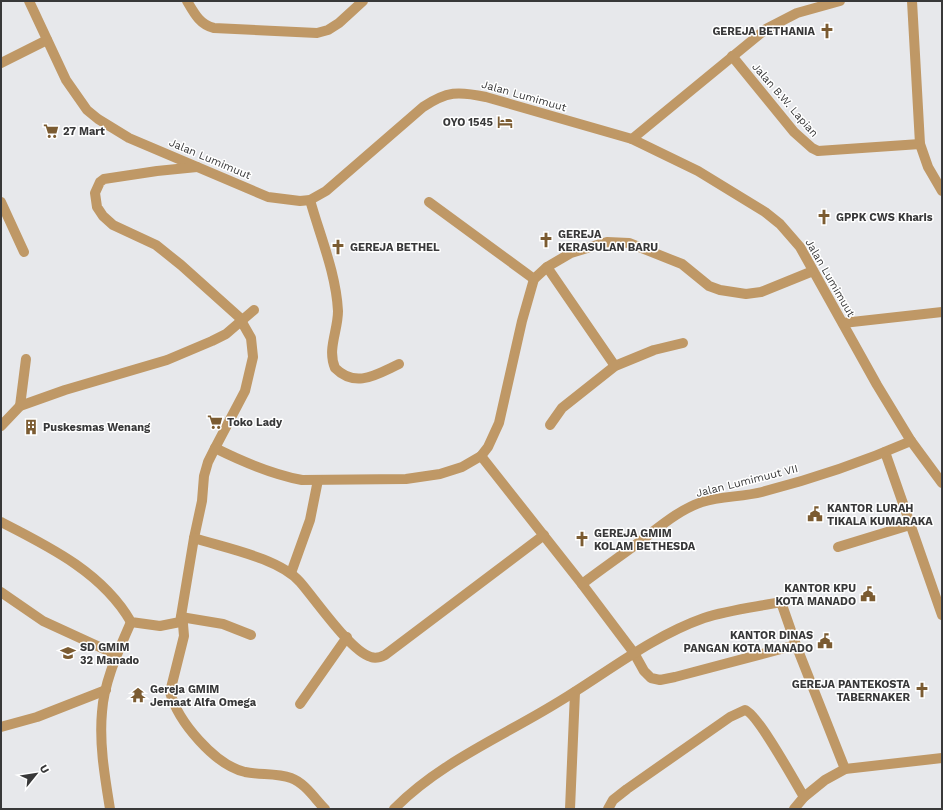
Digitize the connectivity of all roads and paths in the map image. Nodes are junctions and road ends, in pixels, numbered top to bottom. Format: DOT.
graph roads {
  1 [pos="29,1"];
  2 [pos="187,1"];
  3 [pos="363,1"];
  4 [pos="840,1"];
  5 [pos="912,1"];
  6 [pos="47,40"];
  7 [pos="732,56"];
  8 [pos="1,63"];
  9 [pos="632,139"];
  10 [pos="920,144"];
  11 [pos="197,168"];
  12 [pos="942,192"];
  13 [pos="310,200"];
  14 [pos="1,202"];
  15 [pos="429,202"];
  16 [pos="24,252"];
  17 [pos="547,267"];
  18 [pos="813,271"];
  19 [pos="534,279"];
  20 [pos="254,310"];
  21 [pos="942,312"];
  22 [pos="243,321"];
  23 [pos="843,323"];
  24 [pos="684,343"];
  25 [pos="26,359"];
  26 [pos="399,364"];
  27 [pos="615,366"];
  28 [pos="20,406"];
  29 [pos="550,425"];
  30 [pos="1,426"];
  31 [pos="911,441"];
  32 [pos="215,448"];
  33 [pos="885,452"];
  34 [pos="481,456"];
  35 [pos="318,480"];
  36 [pos="942,483"];
  37 [pos="1,522"];
  38 [pos="910,525"];
  39 [pos="544,535"];
  40 [pos="194,538"];
  41 [pos="838,547"];
  42 [pos="291,573"];
  43 [pos="582,584"];
  44 [pos="1,592"];
  45 [pos="942,615"];
  46 [pos="181,620"];
  47 [pos="131,622"];
  48 [pos="251,635"];
  49 [pos="347,637"];
  50 [pos="796,645"];
  51 [pos="634,653"];
  52 [pos="117,655"];
  53 [pos="106,690"];
  54 [pos="575,692"];
  55 [pos="300,704"];
  56 [pos="1,728"];
  57 [pos="942,758"];
  58 [pos="845,769"];
  59 [pos="804,797"];
  60 [pos="110,809"];
  61 [pos="325,809"];
  62 [pos="394,809"];
  63 [pos="570,809"];
  64 [pos="608,809"];
  65 [pos="794,809"];
  1 -- 6 [label="street, Jalan Lumimuut"];
  2 -- 3 [label="street"];
  4 -- 7 [label="street"];
  5 -- 10 [label="street"];
  6 -- 8 [label="street"];
  6 -- 11 [label="street, Jalan Lumimuut"];
  7 -- 9 [label="street"];
  7 -- 10 [label="street, Jalan B.W. Lapian"];
  9 -- 13 [label="street, Jalan Lumimuut"];
  9 -- 18 [label="street, Jalan Lumimuut"];
  10 -- 12 [label="street"];
  11 -- 13 [label="street, Jalan Lumimuut"];
  11 -- 22 [label="street"];
  13 -- 26 [label="street"];
  14 -- 16 [label="street"];
  15 -- 19 [label="street"];
  17 -- 18 [label="street"];
  17 -- 19 [label="street"];
  17 -- 27 [label="street"];
  18 -- 23 [label="street, Jalan Lumimuut"];
  19 -- 34 [label="street"];
  20 -- 22 [label="street"];
  21 -- 23 [label="street"];
  22 -- 28 [label="street"];
  22 -- 32 [label="street"];
  23 -- 31 [label="street, Jalan Lumimuut"];
  24 -- 27 [label="street"];
  25 -- 28 [label="street"];
  27 -- 29 [label="street"];
  28 -- 30 [label="street"];
  31 -- 33 [label="street, Jalan Lumimuut VII"];
  31 -- 36 [label="street, Jalan Lumimuut"];
  32 -- 35 [label="street"];
  32 -- 40 [label="street"];
  33 -- 38 [label="street"];
  33 -- 43 [label="street, Jalan Lumimuut VII"];
  34 -- 35 [label="street"];
  34 -- 39 [label="street"];
  35 -- 42 [label="street"];
  37 -- 47 [label="street"];
  38 -- 41 [label="street"];
  38 -- 45 [label="street"];
  39 -- 43 [label="street"];
  39 -- 49 [label="street"];
  40 -- 42 [label="street"];
  40 -- 46 [label="street"];
  42 -- 49 [label="street"];
  43 -- 51 [label="street"];
  44 -- 52 [label="street"];
  46 -- 47 [label="street"];
  46 -- 48 [label="street"];
  46 -- 61 [label="street"];
  47 -- 52 [label="street"];
  49 -- 55 [label="street"];
  50 -- 51 [label="street"];
  50 -- 51 [label="street"];
  50 -- 58 [label="street"];
  51 -- 54 [label="street"];
  52 -- 53 [label="street"];
  53 -- 56 [label="street"];
  53 -- 60 [label="street"];
  54 -- 62 [label="street"];
  54 -- 63 [label="street"];
  57 -- 58 [label="street"];
  58 -- 59 [label="street"];
  59 -- 64 [label="street"];
  59 -- 65 [label="street"];
}
